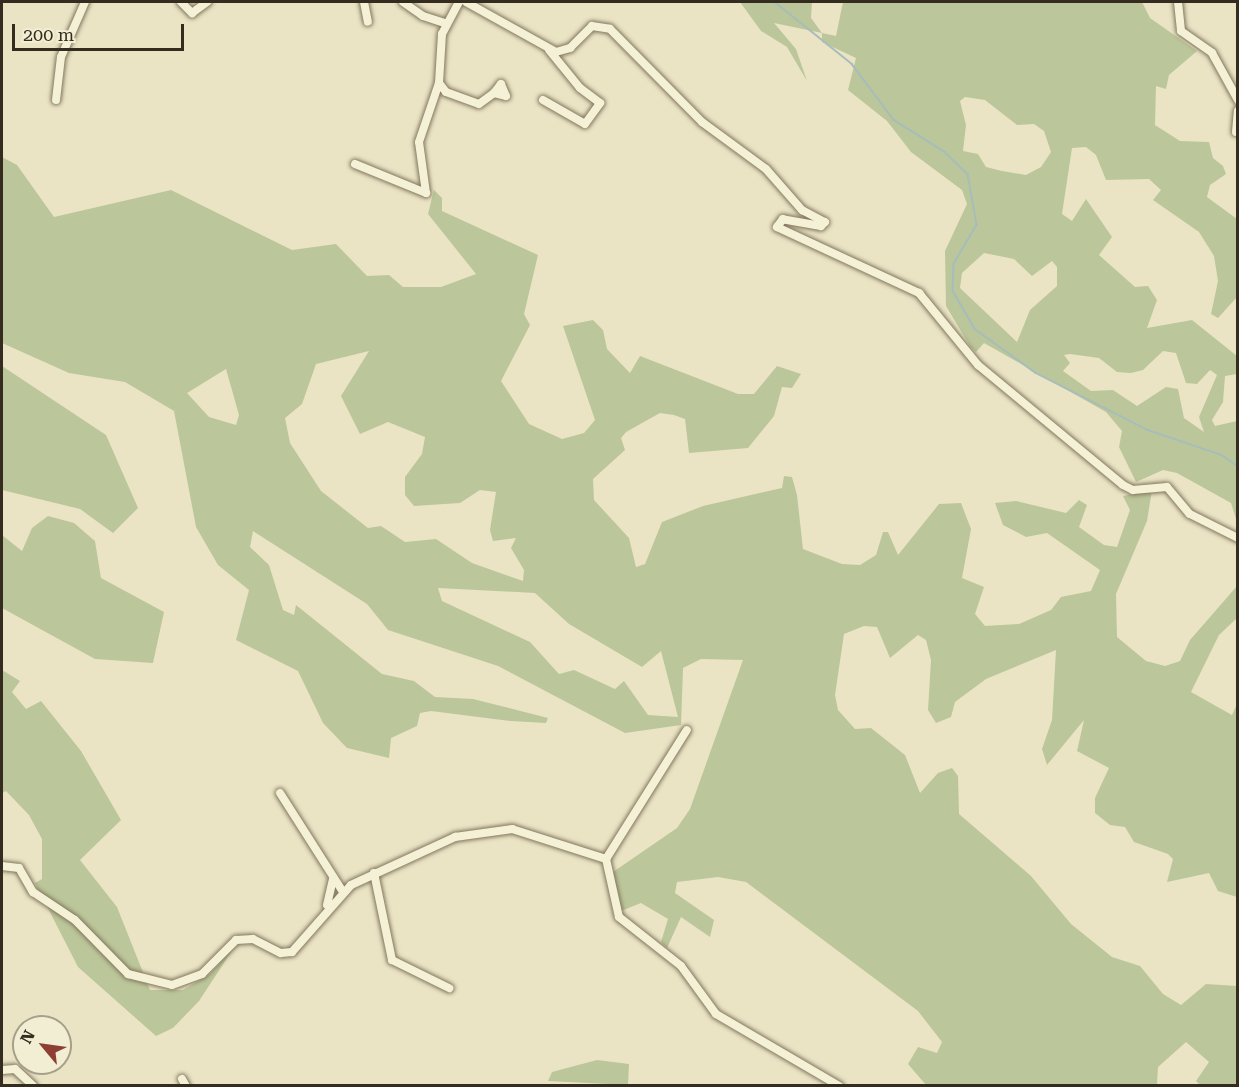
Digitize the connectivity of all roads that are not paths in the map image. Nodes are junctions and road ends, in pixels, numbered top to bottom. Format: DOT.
graph roads {
  1 [pos="85,2"];
  2 [pos="181,2"];
  3 [pos="207,2"];
  4 [pos="364,2"];
  5 [pos="403,2"];
  6 [pos="459,2"];
  7 [pos="466,2"];
  8 [pos="1178,2"];
  9 [pos="368,22"];
  10 [pos="446,23"];
  11 [pos="549,50"];
  12 [pos="439,83"];
  13 [pos="494,93"];
  14 [pos="56,100"];
  15 [pos="543,100"];
  16 [pos="1238,100"];
  17 [pos="1238,111"];
  18 [pos="1236,132"];
  19 [pos="355,164"];
  20 [pos="1238,538"];
  21 [pos="687,730"];
  22 [pos="280,793"];
  23 [pos="606,859"];
  24 [pos="2,866"];
  25 [pos="374,873"];
  26 [pos="333,879"];
  27 [pos="343,891"];
  28 [pos="327,906"];
  29 [pos="449,988"];
  30 [pos="2,1070"];
  31 [pos="33,1086"];
  32 [pos="839,1086"];
  1 -- 14 [label="street"];
  2 -- 3 [label="street"];
  4 -- 9 [label="street"];
  5 -- 10 [label="street"];
  6 -- 10 [label="street"];
  7 -- 11 [label="street"];
  8 -- 16 [label="street"];
  10 -- 12 [label="street"];
  11 -- 15 [label="street"];
  11 -- 20 [label="street"];
  12 -- 13 [label="street"];
  12 -- 19 [label="street"];
  17 -- 18 [label="street"];
  21 -- 23 [label="street"];
  22 -- 26 [label="street"];
  23 -- 25 [label="street"];
  23 -- 32 [label="street"];
  24 -- 28 [label="street"];
  25 -- 27 [label="street"];
  25 -- 29 [label="street"];
  26 -- 27 [label="street"];
  26 -- 28 [label="street"];
  27 -- 28 [label="street"];
  30 -- 31 [label="street"];
}
